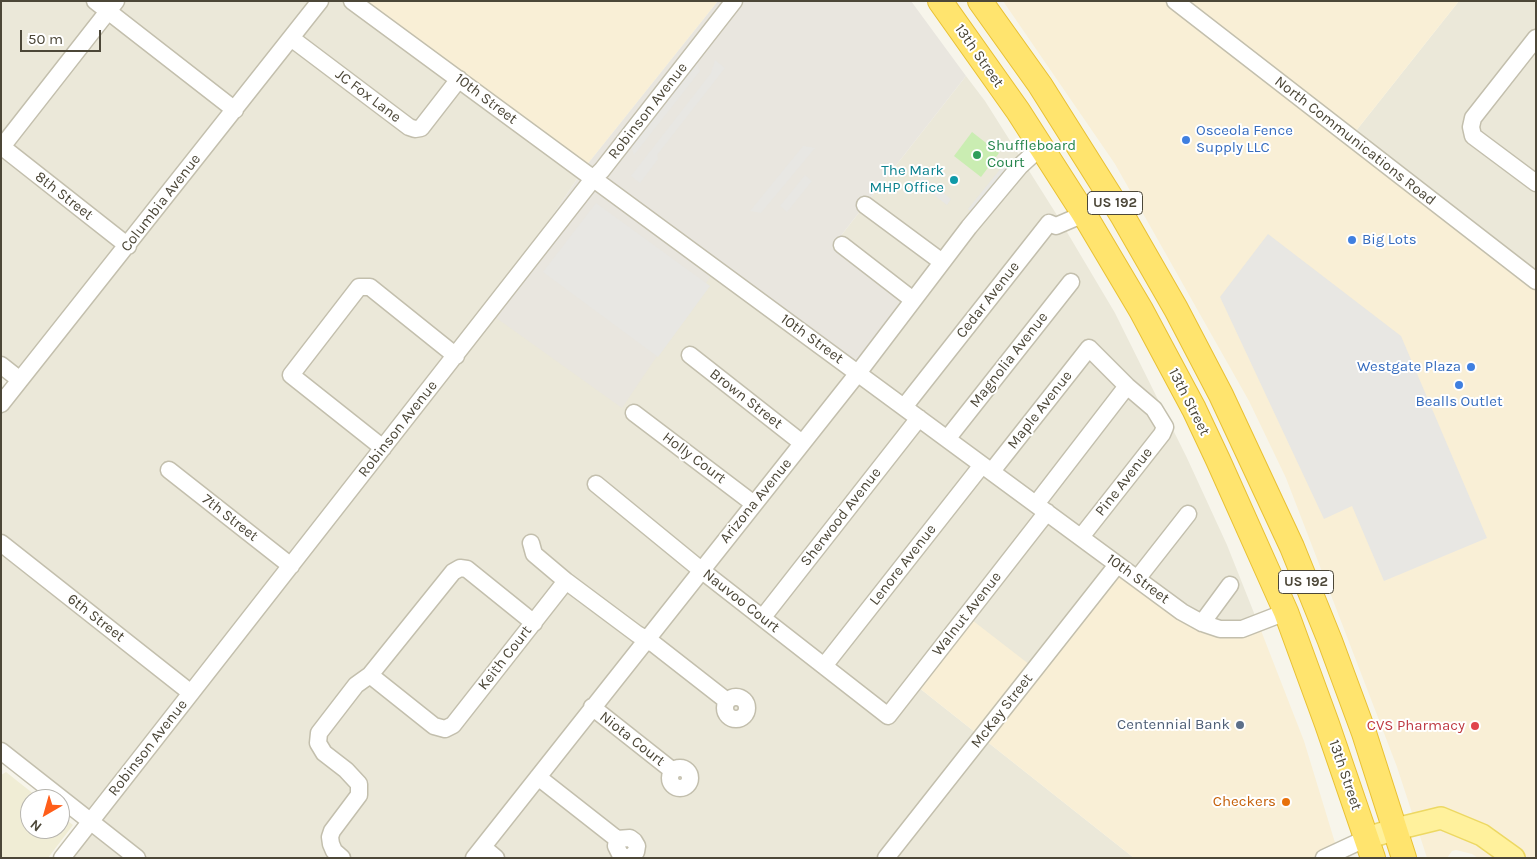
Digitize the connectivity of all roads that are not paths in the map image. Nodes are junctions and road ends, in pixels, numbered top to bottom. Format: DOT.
graph roads {
  1 [pos="95,1"];
  2 [pos="320,1"];
  3 [pos="352,1"];
  4 [pos="734,1"];
  5 [pos="940,1"];
  6 [pos="969,1"];
  7 [pos="1175,1"];
  8 [pos="112,6"];
  9 [pos="986,10"];
  10 [pos="291,38"];
  11 [pos="967,38"];
  12 [pos="1536,38"];
  13 [pos="459,79"];
  14 [pos="234,110"];
  15 [pos="1069,130"];
  16 [pos="2,147"];
  17 [pos="1042,150"];
  18 [pos="593,179"];
  19 [pos="1536,184"];
  20 [pos="1112,198"];
  21 [pos="865,205"];
  22 [pos="1084,214"];
  23 [pos="842,245"];
  24 [pos="128,246"];
  25 [pos="942,262"];
  26 [pos="1536,281"];
  27 [pos="1071,282"];
  28 [pos="913,300"];
  29 [pos="690,355"];
  30 [pos="456,356"];
  31 [pos="1,365"];
  32 [pos="858,373"];
  33 [pos="20,380"];
  34 [pos="1127,386"];
  35 [pos="1,404"];
  36 [pos="904,407"];
  37 [pos="634,413"];
  38 [pos="919,418"];
  39 [pos="947,439"];
  40 [pos="802,443"];
  41 [pos="383,448"];
  42 [pos="987,468"];
  43 [pos="169,470"];
  44 [pos="596,484"];
  45 [pos="754,504"];
  46 [pos="1041,508"];
  47 [pos="1188,514"];
  48 [pos="1081,537"];
  49 [pos="1,543"];
  50 [pos="531,543"];
  51 [pos="1118,565"];
  52 [pos="291,566"];
  53 [pos="701,570"];
  54 [pos="1138,579"];
  55 [pos="566,581"];
  56 [pos="1230,585"];
  57 [pos="1286,612"];
  58 [pos="763,617"];
  59 [pos="534,622"];
  60 [pos="1202,624"];
  61 [pos="646,639"];
  62 [pos="824,666"];
  63 [pos="370,675"];
  64 [pos="192,693"];
  65 [pos="727,701"];
  66 [pos="592,707"];
  67 [pos="888,716"];
  68 [pos="1,751"];
  69 [pos="672,771"];
  70 [pos="538,777"];
  71 [pos="90,821"];
  72 [pos="1396,829"];
  73 [pos="617,840"];
  74 [pos="1370,848"];
  75 [pos="478,852"];
  76 [pos="62,858"];
  77 [pos="137,858"];
  78 [pos="342,858"];
  79 [pos="496,858"];
  80 [pos="886,858"];
  81 [pos="1324,858"];
  82 [pos="1404,858"];
  83 [pos="1514,858"];
  1 -- 8 [label="street"];
  2 -- 10 [label="street, Columbia Avenue"];
  3 -- 13 [label="street, 10th Street"];
  4 -- 18 [label="street, Robinson Avenue"];
  5 -- 11 [label="highway, 13th Street / US 192"];
  6 -- 9 [label="highway, 13th Street"];
  7 -- 26 [label="street, North Communications Road"];
  8 -- 14 [label="street"];
  8 -- 16 [label="street"];
  9 -- 15 [label="highway, 13th Street / US 192"];
  10 -- 13 [label="street, JC Fox Lane"];
  10 -- 14 [label="street, Columbia Avenue"];
  11 -- 15 [label="highway"];
  11 -- 17 [label="highway, 13th Street / US 192"];
  12 -- 19 [label="street"];
  13 -- 18 [label="street, 10th Street"];
  14 -- 24 [label="street, Columbia Avenue"];
  15 -- 20 [label="highway, 13th Street / US 192"];
  16 -- 24 [label="street, 8th Street"];
  17 -- 20 [label="highway"];
  17 -- 22 [label="highway, 13th Street / US 192"];
  17 -- 25 [label="street, Arizona Avenue"];
  18 -- 30 [label="street, Robinson Avenue"];
  18 -- 32 [label="street, 10th Street"];
  20 -- 72 [label="highway, 13th Street / US 192"];
  21 -- 25 [label="street"];
  22 -- 36 [label="street, Cedar Avenue"];
  22 -- 57 [label="highway, 13th Street / US 192"];
  23 -- 28 [label="street"];
  24 -- 33 [label="street, Columbia Avenue"];
  25 -- 28 [label="street, Arizona Avenue"];
  27 -- 39 [label="street, Magnolia Avenue"];
  28 -- 32 [label="street, Arizona Avenue"];
  29 -- 40 [label="street, Brown Street"];
  30 -- 41 [label="street, Robinson Avenue"];
  30 -- 41 [label="street"];
  31 -- 33 [label="street"];
  32 -- 36 [label="street, 10th Street"];
  32 -- 40 [label="street, Arizona Avenue"];
  33 -- 35 [label="street, Columbia Avenue"];
  34 -- 42 [label="street, Maple Avenue"];
  34 -- 46 [label="street, Walnut Avenue"];
  34 -- 48 [label="street, Pine Avenue"];
  36 -- 38 [label="street, 10th Street"];
  37 -- 45 [label="street, Holly Court"];
  38 -- 39 [label="street, 10th Street"];
  38 -- 58 [label="street, Sherwood Avenue"];
  39 -- 42 [label="street, 10th Street"];
  40 -- 45 [label="street, Arizona Avenue"];
  41 -- 52 [label="street, Robinson Avenue"];
  42 -- 46 [label="street, 10th Street"];
  42 -- 62 [label="street, Lenore Avenue"];
  43 -- 52 [label="street, 7th Street"];
  44 -- 53 [label="street, Nauvoo Court"];
  45 -- 53 [label="street, Arizona Avenue"];
  46 -- 48 [label="street, 10th Street"];
  46 -- 67 [label="street, Walnut Avenue"];
  47 -- 54 [label="street"];
  48 -- 51 [label="street, 10th Street"];
  49 -- 64 [label="street, 6th Street"];
  50 -- 55 [label="street"];
  51 -- 54 [label="street, 10th Street"];
  51 -- 80 [label="street, McKay Street"];
  52 -- 64 [label="street, Robinson Avenue"];
  53 -- 58 [label="street, Nauvoo Court"];
  53 -- 61 [label="street, Arizona Avenue"];
  54 -- 60 [label="street, 10th Street"];
  55 -- 59 [label="street"];
  55 -- 61 [label="street"];
  56 -- 60 [label="street"];
  57 -- 60 [label="street, 10th Street"];
  57 -- 74 [label="highway, 13th Street / US 192"];
  58 -- 62 [label="street, Nauvoo Court"];
  59 -- 63 [label="street, Keith Court"];
  59 -- 63 [label="street, Keith Court"];
  61 -- 65 [label="street"];
  61 -- 66 [label="street, Arizona Avenue"];
  62 -- 67 [label="street, Nauvoo Court"];
  63 -- 78 [label="street"];
  64 -- 71 [label="street, Robinson Avenue"];
  66 -- 69 [label="street, Niota Court"];
  66 -- 70 [label="street, Arizona Avenue"];
  68 -- 71 [label="street"];
  70 -- 73 [label="street"];
  70 -- 75 [label="street, Arizona Avenue"];
  71 -- 76 [label="street, Robinson Avenue"];
  71 -- 77 [label="street"];
  72 -- 74 [label="main road"];
  72 -- 82 [label="highway, US 192"];
  72 -- 83 [label="main road"];
  74 -- 81 [label="street"];
  75 -- 79 [label="street"];
}
